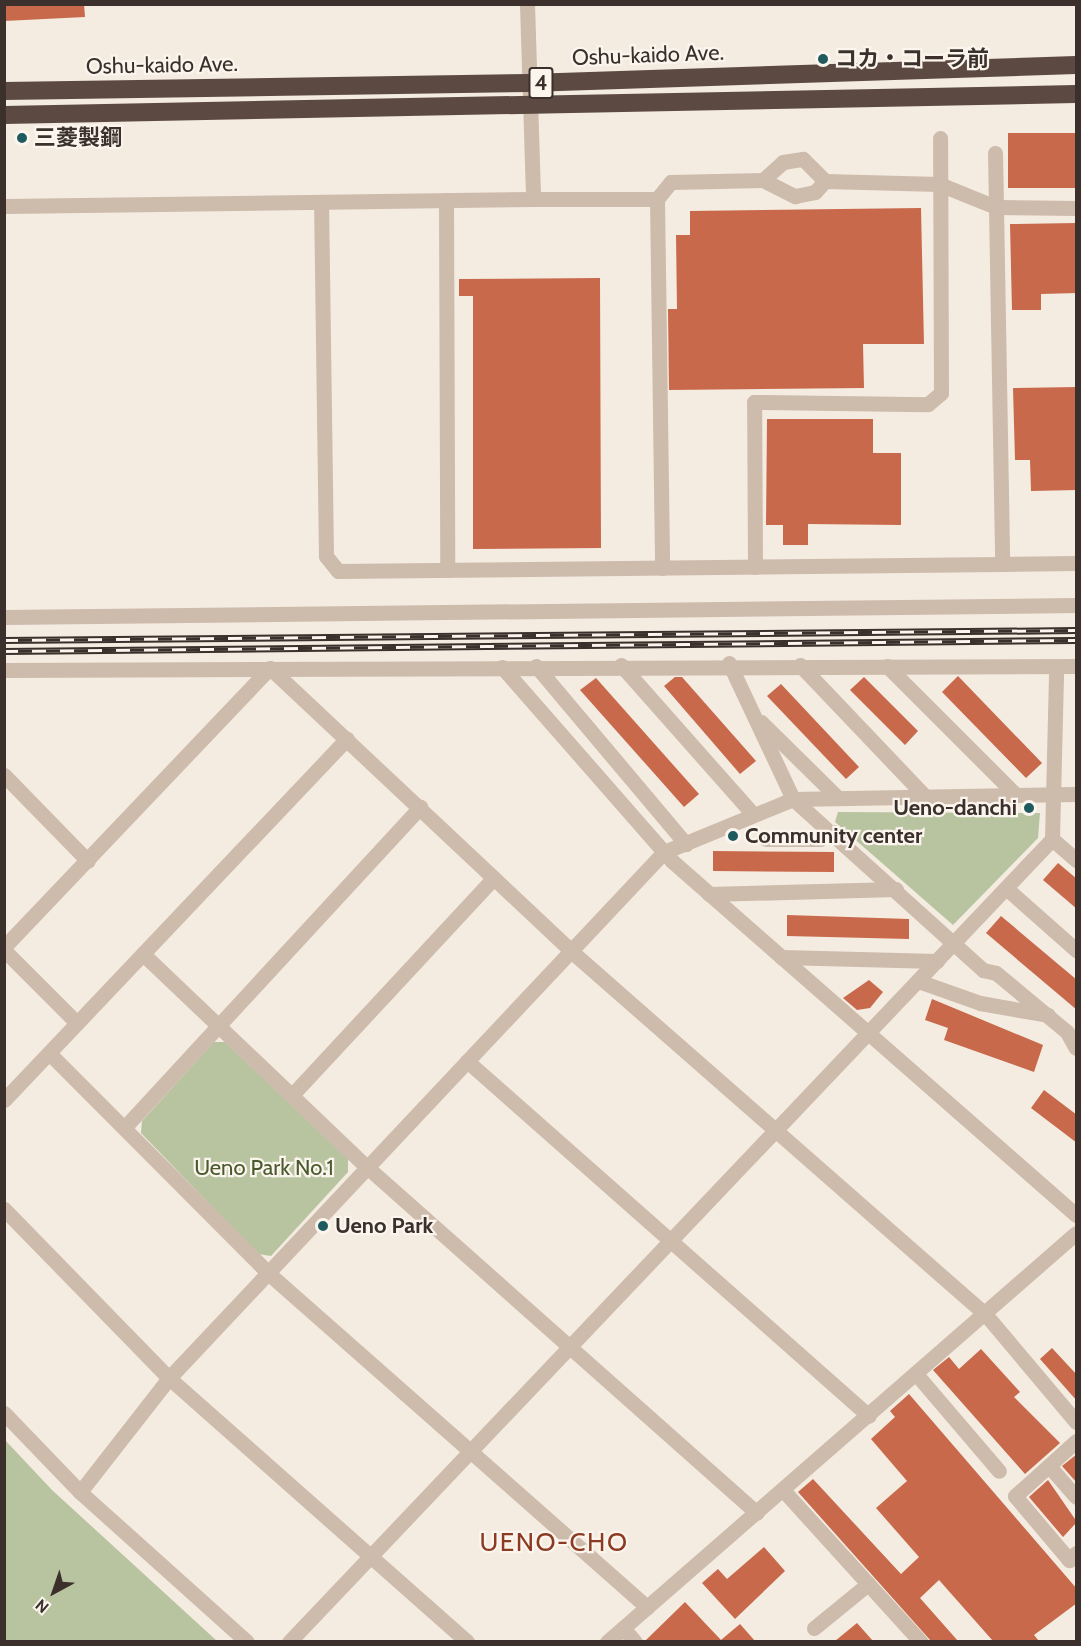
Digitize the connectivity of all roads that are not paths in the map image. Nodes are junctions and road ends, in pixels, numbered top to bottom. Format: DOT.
graph roads {
  1 [pos="527,4"];
  2 [pos="1077,65"];
  3 [pos="529,83"];
  4 [pos="4,91"];
  5 [pos="1077,94"];
  6 [pos="530,107"];
  7 [pos="4,115"];
  8 [pos="940,138"];
  9 [pos="995,153"];
  10 [pos="763,180"];
  11 [pos="825,181"];
  12 [pos="939,184"];
  13 [pos="533,199"];
  14 [pos="446,200"];
  15 [pos="657,200"];
  16 [pos="321,202"];
  17 [pos="4,206"];
  18 [pos="996,207"];
  19 [pos="1077,208"];
  20 [pos="1077,563"];
  21 [pos="1002,564"];
  22 [pos="755,567"];
  23 [pos="662,568"];
  24 [pos="447,570"];
  25 [pos="1077,605"];
  26 [pos="4,617"];
  27 [pos="729,663"];
  28 [pos="621,665"];
  29 [pos="800,665"];
  30 [pos="536,666"];
  31 [pos="887,666"];
  32 [pos="1077,666"];
  33 [pos="502,667"];
  34 [pos="270,668"];
  35 [pos="4,670"];
  36 [pos="1056,670"];
  37 [pos="752,713"];
  38 [pos="347,739"];
  39 [pos="4,775"];
  40 [pos="1015,794"];
  41 [pos="1056,794"];
  42 [pos="1077,794"];
  43 [pos="924,795"];
  44 [pos="836,796"];
  45 [pos="793,800"];
  46 [pos="420,807"];
  47 [pos="753,814"];
  48 [pos="833,832"];
  49 [pos="766,839"];
  50 [pos="1052,839"];
  51 [pos="686,844"];
  52 [pos="664,852"];
  53 [pos="1077,860"];
  54 [pos="88,861"];
  55 [pos="494,878"];
  56 [pos="1006,888"];
  57 [pos="897,890"];
  58 [pos="709,894"];
  59 [pos="954,942"];
  60 [pos="4,949"];
  61 [pos="1077,950"];
  62 [pos="571,951"];
  63 [pos="143,954"];
  64 [pos="782,957"];
  65 [pos="937,961"];
  66 [pos="918,981"];
  67 [pos="1048,1015"];
  68 [pos="77,1023"];
  69 [pos="218,1026"];
  70 [pos="868,1033"];
  71 [pos="1077,1047"];
  72 [pos="49,1053"];
  73 [pos="467,1061"];
  74 [pos="292,1095"];
  75 [pos="6,1096"];
  76 [pos="124,1128"];
  77 [pos="776,1130"];
  78 [pos="367,1167"];
  79 [pos="4,1209"];
  80 [pos="1077,1215"];
  81 [pos="1077,1233"];
  82 [pos="672,1242"];
  83 [pos="267,1272"];
  84 [pos="986,1315"];
  85 [pos="569,1347"];
  86 [pos="917,1375"];
  87 [pos="169,1378"];
  88 [pos="4,1413"];
  89 [pos="869,1416"];
  90 [pos="1077,1422"];
  91 [pos="1077,1441"];
  92 [pos="469,1452"];
  93 [pos="1049,1466"];
  94 [pos="999,1471"];
  95 [pos="783,1490"];
  96 [pos="80,1492"];
  97 [pos="1077,1497"];
  98 [pos="757,1513"];
  99 [pos="1077,1553"];
  100 [pos="369,1554"];
  101 [pos="868,1584"];
  102 [pos="647,1607"];
  103 [pos="623,1628"];
  104 [pos="814,1628"];
  105 [pos="247,1641"];
  106 [pos="289,1641"];
  107 [pos="467,1641"];
  108 [pos="608,1641"];
  109 [pos="635,1641"];
  110 [pos="921,1641"];
  1 -- 3 [label="street"];
  2 -- 3 [label="highway, Oshu-kaido Ave. / 4"];
  3 -- 4 [label="highway, Oshu-kaido Ave. / 4"];
  3 -- 6 [label="street"];
  5 -- 6 [label="highway, 4"];
  6 -- 7 [label="highway, 4"];
  6 -- 13 [label="street"];
  8 -- 12 [label="street"];
  9 -- 18 [label="street"];
  10 -- 11 [label="street"];
  10 -- 11 [label="street"];
  10 -- 15 [label="street"];
  11 -- 12 [label="street"];
  12 -- 18 [label="street"];
  12 -- 22 [label="street"];
  13 -- 14 [label="street"];
  13 -- 15 [label="street"];
  14 -- 16 [label="street"];
  14 -- 24 [label="street"];
  15 -- 23 [label="street"];
  16 -- 17 [label="street"];
  16 -- 24 [label="street"];
  18 -- 19 [label="street"];
  18 -- 21 [label="street"];
  20 -- 21 [label="street"];
  21 -- 22 [label="street"];
  22 -- 23 [label="street"];
  23 -- 24 [label="street"];
  25 -- 26 [label="street"];
  27 -- 28 [label="street"];
  27 -- 29 [label="street"];
  27 -- 37 [label="street"];
  28 -- 30 [label="street"];
  28 -- 47 [label="street"];
  29 -- 31 [label="street"];
  29 -- 43 [label="street"];
  30 -- 33 [label="street"];
  30 -- 51 [label="street"];
  31 -- 36 [label="street"];
  31 -- 40 [label="street"];
  32 -- 36 [label="street"];
  33 -- 34 [label="street"];
  33 -- 52 [label="street"];
  34 -- 35 [label="street"];
  34 -- 38 [label="street"];
  34 -- 54 [label="street"];
  36 -- 41 [label="street"];
  37 -- 44 [label="street"];
  37 -- 45 [label="street"];
  38 -- 46 [label="street"];
  38 -- 63 [label="street"];
  39 -- 54 [label="street"];
  40 -- 41 [label="street"];
  40 -- 43 [label="street"];
  41 -- 42 [label="street"];
  41 -- 50 [label="street"];
  43 -- 44 [label="street"];
  44 -- 45 [label="street"];
  45 -- 47 [label="street"];
  45 -- 48 [label="street"];
  46 -- 55 [label="street"];
  46 -- 69 [label="street"];
  47 -- 51 [label="street"];
  48 -- 49 [label="street"];
  48 -- 57 [label="street"];
  50 -- 53 [label="street"];
  50 -- 56 [label="street"];
  51 -- 52 [label="street"];
  52 -- 58 [label="street"];
  52 -- 62 [label="street"];
  54 -- 60 [label="street"];
  55 -- 62 [label="street"];
  55 -- 74 [label="street"];
  56 -- 59 [label="street"];
  56 -- 61 [label="street"];
  57 -- 58 [label="street"];
  57 -- 59 [label="street"];
  58 -- 64 [label="street"];
  59 -- 65 [label="street"];
  59 -- 67 [label="street"];
  60 -- 68 [label="street"];
  62 -- 73 [label="street"];
  62 -- 77 [label="street"];
  63 -- 68 [label="street"];
  63 -- 69 [label="street"];
  64 -- 65 [label="street"];
  64 -- 70 [label="street"];
  65 -- 66 [label="street"];
  66 -- 67 [label="street"];
  66 -- 70 [label="street"];
  67 -- 71 [label="street"];
  68 -- 72 [label="street"];
  69 -- 74 [label="street"];
  69 -- 76 [label="street"];
  70 -- 77 [label="street"];
  70 -- 80 [label="street"];
  72 -- 75 [label="street"];
  72 -- 76 [label="street"];
  73 -- 78 [label="street"];
  73 -- 82 [label="street"];
  74 -- 78 [label="street"];
  76 -- 83 [label="street"];
  77 -- 82 [label="street"];
  77 -- 84 [label="street"];
  78 -- 83 [label="street"];
  78 -- 85 [label="street"];
  79 -- 87 [label="street"];
  81 -- 84 [label="street"];
  82 -- 85 [label="street"];
  82 -- 89 [label="street"];
  83 -- 87 [label="street"];
  83 -- 92 [label="street"];
  84 -- 86 [label="street"];
  84 -- 90 [label="street"];
  85 -- 92 [label="street"];
  85 -- 98 [label="street"];
  86 -- 89 [label="street"];
  86 -- 94 [label="street"];
  87 -- 96 [label="street"];
  87 -- 100 [label="street"];
  88 -- 96 [label="street"];
  89 -- 95 [label="street"];
  91 -- 93 [label="street"];
  92 -- 100 [label="street"];
  92 -- 102 [label="street"];
  93 -- 97 [label="street"];
  93 -- 99 [label="street"];
  95 -- 98 [label="street"];
  95 -- 101 [label="street"];
  96 -- 105 [label="street"];
  98 -- 102 [label="street"];
  100 -- 106 [label="street"];
  100 -- 107 [label="street"];
  101 -- 104 [label="street"];
  101 -- 110 [label="street"];
  102 -- 103 [label="street"];
  103 -- 108 [label="street"];
  103 -- 109 [label="street"];
}
